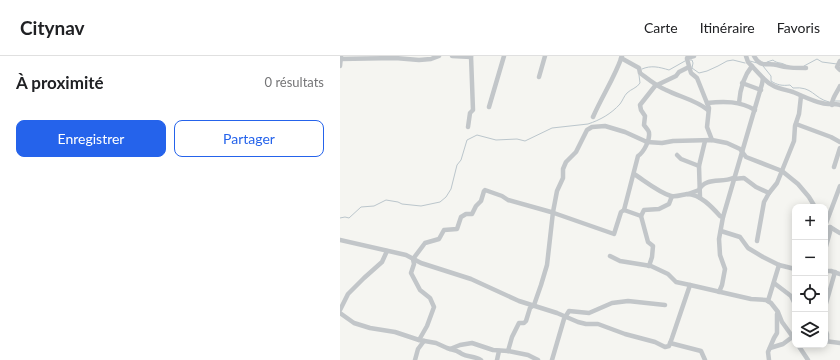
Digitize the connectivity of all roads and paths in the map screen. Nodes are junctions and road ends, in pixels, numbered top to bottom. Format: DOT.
graph roads {
  1 [pos="439,56"];
  2 [pos="452,56"];
  3 [pos="504,56"];
  4 [pos="546,56"];
  5 [pos="693,56"];
  6 [pos="746,56"];
  7 [pos="754,56"];
  8 [pos="471,57"];
  9 [pos="621,57"];
  10 [pos="341,58"];
  11 [pos="840,60"];
  12 [pos="340,66"];
  13 [pos="752,66"];
  14 [pos="689,67"];
  15 [pos="806,68"];
  16 [pos="840,70"];
  17 [pos="539,77"];
  18 [pos="763,78"];
  19 [pos="742,83"];
  20 [pos="657,84"];
  21 [pos="840,86"];
  22 [pos="761,90"];
  23 [pos="801,96"];
  24 [pos="708,103"];
  25 [pos="739,103"];
  26 [pos="832,105"];
  27 [pos="840,105"];
  28 [pos="489,107"];
  29 [pos="708,110"];
  30 [pos="755,110"];
  31 [pos="593,117"];
  32 [pos="796,124"];
  33 [pos="468,127"];
  34 [pos="712,140"];
  35 [pos="705,141"];
  36 [pos="647,142"];
  37 [pos="840,142"];
  38 [pos="840,148"];
  39 [pos="742,152"];
  40 [pos="677,155"];
  41 [pos="699,166"];
  42 [pos="834,167"];
  43 [pos="782,170"];
  44 [pos="634,174"];
  45 [pos="733,178"];
  46 [pos="840,186"];
  47 [pos="699,190"];
  48 [pos="687,194"];
  49 [pos="769,194"];
  50 [pos="672,196"];
  51 [pos="700,198"];
  52 [pos="813,204"];
  53 [pos="624,210"];
  54 [pos="553,212"];
  55 [pos="641,216"];
  56 [pos="723,217"];
  57 [pos="828,219"];
  58 [pos="828,226"];
  59 [pos="828,228"];
  60 [pos="721,231"];
  61 [pos="840,233"];
  62 [pos="828,239"];
  63 [pos="340,240"];
  64 [pos="757,240"];
  65 [pos="387,250"];
  66 [pos="610,256"];
  67 [pos="413,259"];
  68 [pos="779,265"];
  69 [pos="649,266"];
  70 [pos="792,267"];
  71 [pos="828,271"];
  72 [pos="838,273"];
  73 [pos="774,283"];
  74 [pos="690,285"];
  75 [pos="719,292"];
  76 [pos="792,298"];
  77 [pos="828,299"];
  78 [pos="768,301"];
  79 [pos="534,305"];
  80 [pos="665,305"];
  81 [pos="340,310"];
  82 [pos="778,312"];
  83 [pos="340,313"];
  84 [pos="566,317"];
  85 [pos="792,336"];
  86 [pos="792,339"];
  87 [pos="421,341"];
  88 [pos="828,341"];
  89 [pos="670,343"];
  90 [pos="840,343"];
  91 [pos="450,348"];
  92 [pos="770,348"];
  93 [pos="800,348"];
  94 [pos="499,351"];
  95 [pos="508,351"];
  96 [pos="415,360"];
  97 [pos="481,360"];
  98 [pos="497,360"];
  99 [pos="538,360"];
  100 [pos="552,360"];
  101 [pos="705,360"];
  102 [pos="769,360"];
  103 [pos="808,360"];
  1 -- 10 [label="street"];
  2 -- 8 [label="street"];
  3 -- 28 [label="street"];
  4 -- 17 [label="street"];
  5 -- 14 [label="street"];
  6 -- 13 [label="street"];
  7 -- 15 [label="street"];
  8 -- 33 [label="street"];
  9 -- 20 [label="street"];
  9 -- 31 [label="street"];
  10 -- 12 [label="street"];
  11 -- 16 [label="street"];
  13 -- 18 [label="street"];
  13 -- 19 [label="street"];
  14 -- 20 [label="street"];
  14 -- 24 [label="street"];
  18 -- 22 [label="street"];
  18 -- 23 [label="street"];
  19 -- 22 [label="street"];
  19 -- 25 [label="street"];
  20 -- 29 [label="street"];
  20 -- 36 [label="street"];
  21 -- 26 [label="street"];
  22 -- 30 [label="street"];
  23 -- 26 [label="street"];
  23 -- 32 [label="street"];
  24 -- 25 [label="street"];
  24 -- 29 [label="street"];
  25 -- 30 [label="street"];
  26 -- 27 [label="street"];
  29 -- 34 [label="street"];
  30 -- 39 [label="street"];
  32 -- 37 [label="street"];
  32 -- 43 [label="street"];
  34 -- 35 [label="street"];
  34 -- 39 [label="street"];
  35 -- 36 [label="street"];
  35 -- 41 [label="street"];
  36 -- 44 [label="street"];
  36 -- 54 [label="street"];
  38 -- 42 [label="street"];
  39 -- 43 [label="street"];
  39 -- 45 [label="street"];
  40 -- 41 [label="street"];
  41 -- 47 [label="street"];
  43 -- 49 [label="street"];
  43 -- 52 [label="street"];
  44 -- 50 [label="street"];
  44 -- 53 [label="street"];
  45 -- 47 [label="street"];
  45 -- 49 [label="street"];
  45 -- 56 [label="street"];
  46 -- 57 [label="street"];
  47 -- 48 [label="street"];
  47 -- 51 [label="street"];
  48 -- 50 [label="street"];
  48 -- 51 [label="street"];
  49 -- 64 [label="street"];
  50 -- 55 [label="street"];
  51 -- 56 [label="street"];
  53 -- 54 [label="street"];
  53 -- 55 [label="street"];
  54 -- 67 [label="street"];
  54 -- 79 [label="street"];
  55 -- 69 [label="street"];
  56 -- 60 [label="street"];
  58 -- 61 [label="street"];
  59 -- 62 [label="street"];
  60 -- 68 [label="street"];
  60 -- 75 [label="street"];
  63 -- 65 [label="street"];
  65 -- 67 [label="street"];
  65 -- 81 [label="street"];
  66 -- 69 [label="street"];
  67 -- 79 [label="street"];
  67 -- 87 [label="street"];
  68 -- 70 [label="street"];
  68 -- 73 [label="street"];
  69 -- 74 [label="street"];
  71 -- 72 [label="street"];
  72 -- 77 [label="street"];
  73 -- 76 [label="street"];
  73 -- 78 [label="street"];
  74 -- 75 [label="street"];
  74 -- 89 [label="street"];
  75 -- 78 [label="street"];
  78 -- 82 [label="street"];
  79 -- 84 [label="street"];
  79 -- 95 [label="street"];
  80 -- 84 [label="street"];
  82 -- 85 [label="street"];
  82 -- 92 [label="street"];
  83 -- 87 [label="street"];
  84 -- 89 [label="street"];
  84 -- 100 [label="street"];
  86 -- 92 [label="street"];
  87 -- 91 [label="street"];
  87 -- 96 [label="street"];
  88 -- 90 [label="street"];
  89 -- 101 [label="street"];
  91 -- 94 [label="street"];
  91 -- 97 [label="street"];
  92 -- 102 [label="street"];
  93 -- 103 [label="street"];
  94 -- 95 [label="street"];
  94 -- 98 [label="street"];
  95 -- 99 [label="street"];
}
